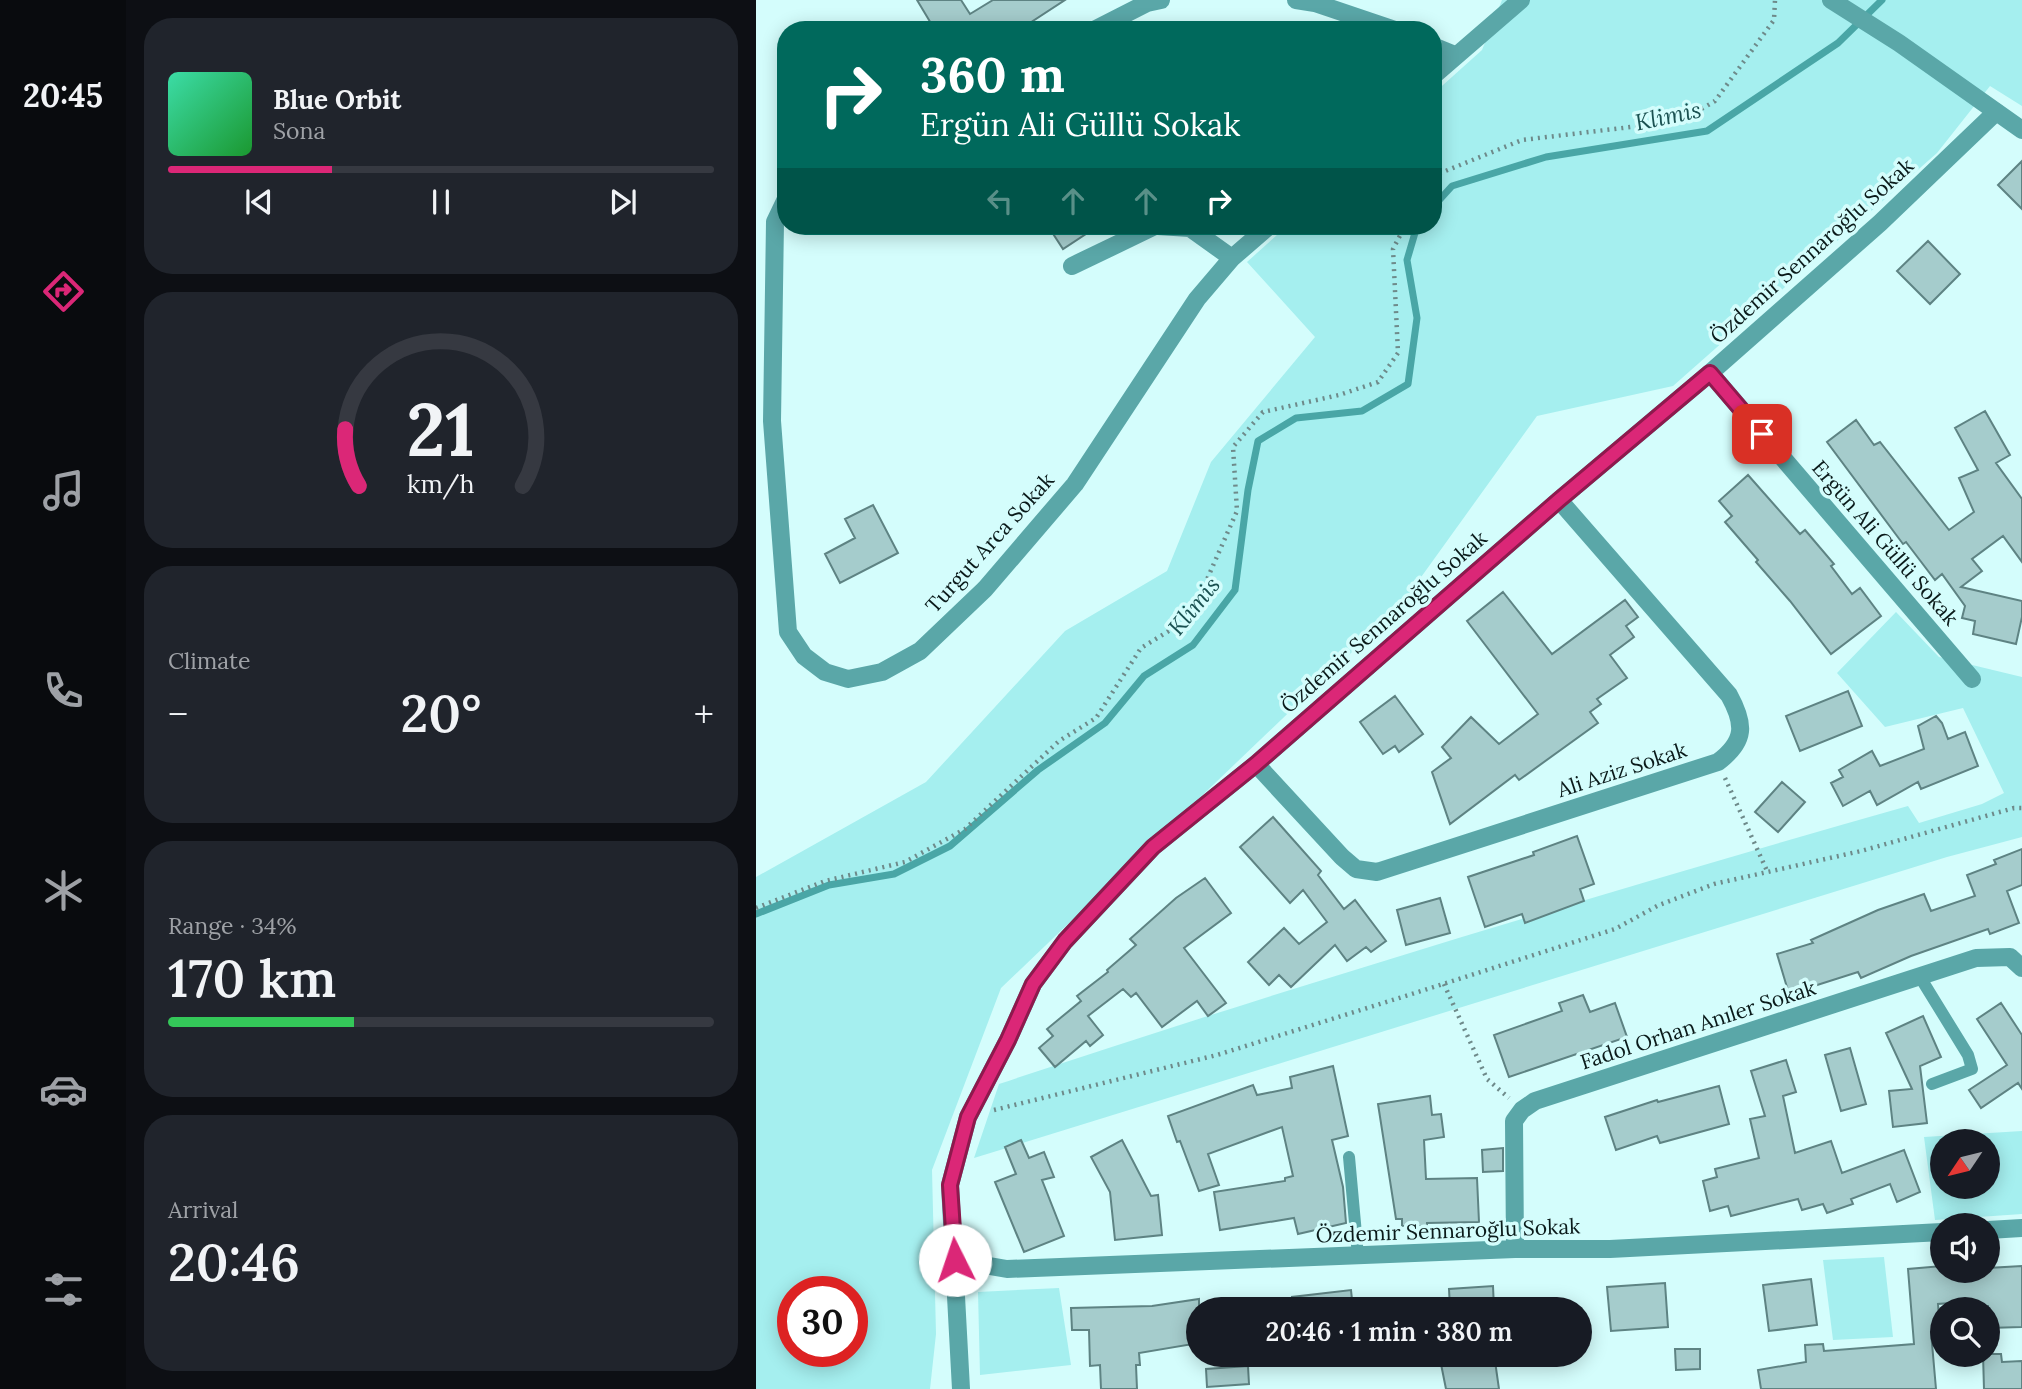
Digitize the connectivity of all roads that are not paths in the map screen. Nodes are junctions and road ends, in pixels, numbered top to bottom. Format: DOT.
graph roads {
  1 [pos="1161,0"];
  2 [pos="1296,0"];
  3 [pos="1521,0"];
  4 [pos="1831,0"];
  5 [pos="1112,21"];
  6 [pos="1367,21"];
  7 [pos="1442,50"];
  8 [pos="1455,55"];
  9 [pos="1442,67"];
  10 [pos="1996,112"];
  11 [pos="2022,130"];
  12 [pos="777,217"];
  13 [pos="1137,235"];
  14 [pos="1200,235"];
  15 [pos="1259,235"];
  16 [pos="1232,258"];
  17 [pos="1072,266"];
  18 [pos="1710,373"];
  19 [pos="1559,500"];
  20 [pos="1972,679"];
  21 [pos="1256,764"];
  22 [pos="2022,968"];
  23 [pos="1920,977"];
  24 [pos="1932,1084"];
  25 [pos="1349,1157"];
  26 [pos="2022,1228"];
  27 [pos="2000,1229"];
  28 [pos="1930,1233"];
  29 [pos="1516,1249"];
  30 [pos="1358,1256"];
  31 [pos="955,1260"];
  32 [pos="961,1389"];
  1 -- 5 [label="street"];
  2 -- 6 [label="street"];
  3 -- 8 [label="street"];
  4 -- 10 [label="street"];
  7 -- 8 [label="street"];
  8 -- 9 [label="street"];
  10 -- 11 [label="street"];
  10 -- 18 [label="street, Özdemir Sennaroğlu Sokak"];
  12 -- 16 [label="street, Turgut Arca Sokak"];
  13 -- 17 [label="street"];
  14 -- 16 [label="street"];
  15 -- 16 [label="street, Turgut Arca Sokak"];
  18 -- 19 [label="street, Özdemir Sennaroğlu Sokak"];
  18 -- 20 [label="street, Ergün Ali Güllü Sokak"];
  19 -- 21 [label="street, Özdemir Sennaroğlu Sokak"];
  19 -- 21 [label="street, Ali Aziz Sokak"];
  21 -- 31 [label="street, Özdemir Sennaroğlu Sokak"];
  22 -- 23 [label="street, Fadol Orhan Anıler Sokak"];
  23 -- 24 [label="lane"];
  23 -- 29 [label="street, Fadol Orhan Anıler Sokak"];
  25 -- 30 [label="lane"];
  26 -- 27 [label="street"];
  28 -- 29 [label="street, Özdemir Sennaroğlu Sokak"];
  29 -- 30 [label="street, Özdemir Sennaroğlu Sokak"];
  30 -- 31 [label="street, Özdemir Sennaroğlu Sokak"];
  31 -- 32 [label="street, Özdemir Sennaroğlu Sokak"];
}
